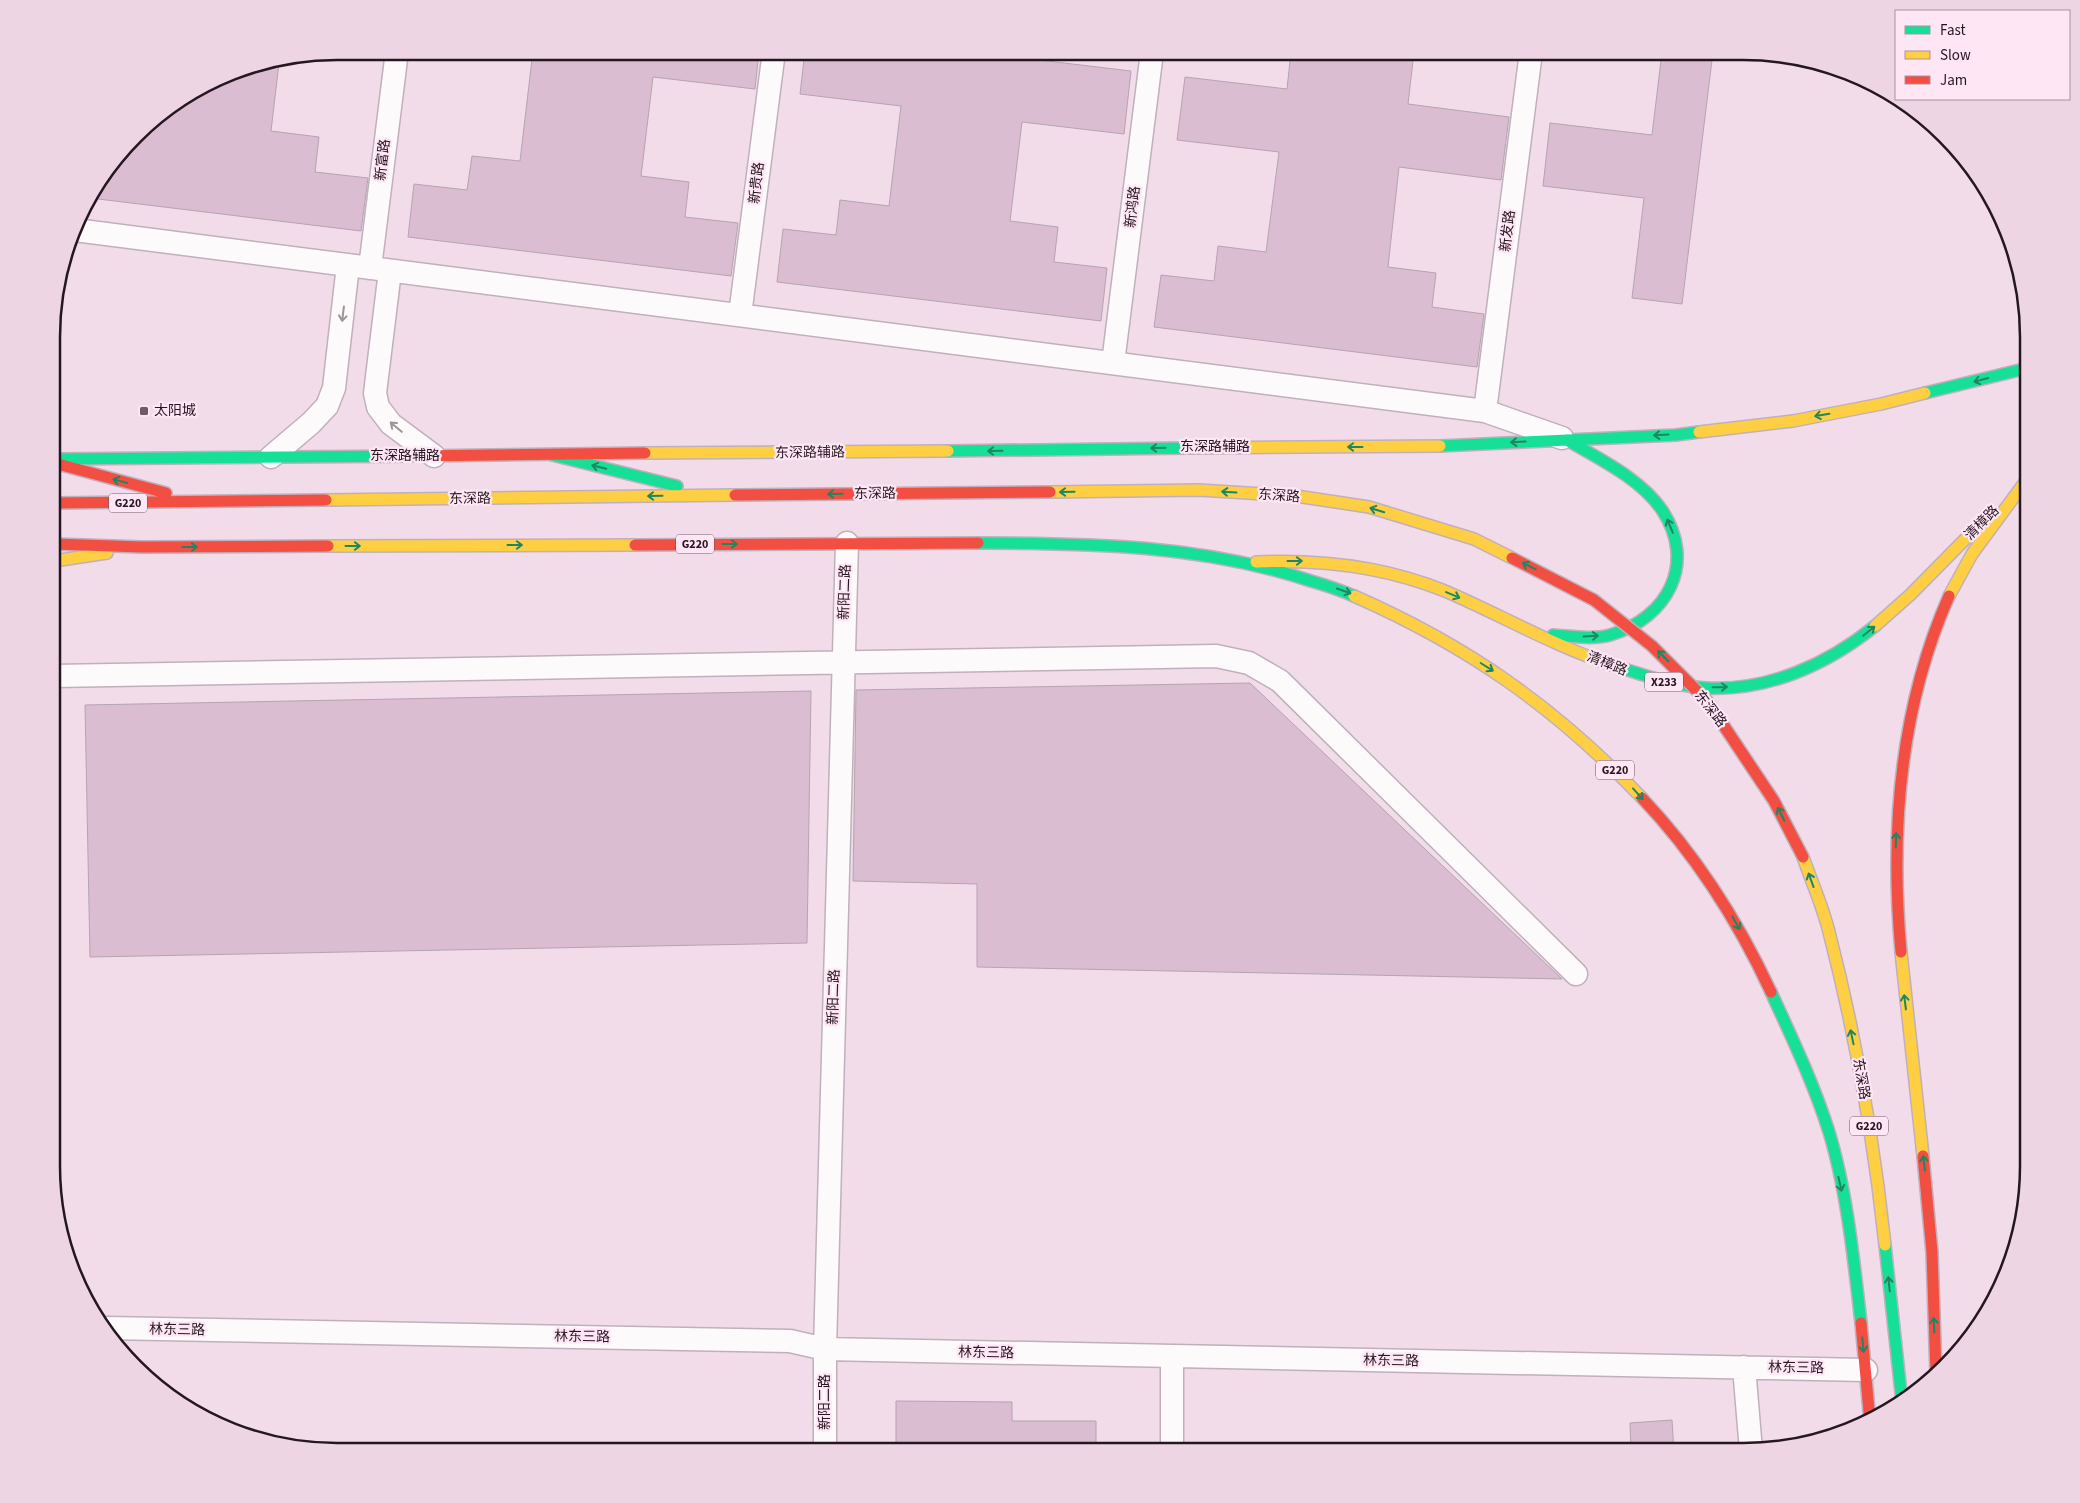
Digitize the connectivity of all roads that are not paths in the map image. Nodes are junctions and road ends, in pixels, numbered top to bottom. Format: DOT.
graph roads {
  1 [pos="396,60"];
  2 [pos="773,60"];
  3 [pos="1151,60"];
  4 [pos="1530,60"];
  5 [pos="81,231"];
  6 [pos="369,268"];
  7 [pos="740,315"];
  8 [pos="1113,363"];
  9 [pos="2020,370"];
  10 [pos="1485,410"];
  11 [pos="1566,440"];
  12 [pos="552,455"];
  13 [pos="434,456"];
  14 [pos="271,457"];
  15 [pos="60,459"];
  16 [pos="60,465"];
  17 [pos="2020,485"];
  18 [pos="2020,488"];
  19 [pos="714,496"];
  20 [pos="201,502"];
  21 [pos="60,503"];
  22 [pos="847,543"];
  23 [pos="60,544"];
  24 [pos="142,547"];
  25 [pos="60,559"];
  26 [pos="1247,563"];
  27 [pos="1543,635"];
  28 [pos="843,662"];
  29 [pos="60,676"];
  30 [pos="1576,974"];
  31 [pos="112,1328"];
  32 [pos="825,1349"];
  33 [pos="1172,1356"];
  34 [pos="1936,1365"];
  35 [pos="1744,1367"];
  36 [pos="1866,1370"];
  37 [pos="1901,1393"];
  38 [pos="1869,1412"];
  39 [pos="825,1443"];
  40 [pos="1172,1443"];
  41 [pos="1750,1443"];
  1 -- 6 [label="street, 新富路"];
  2 -- 7 [label="street, 新贵路"];
  3 -- 8 [label="street, 新鸿路"];
  4 -- 10 [label="street, 新发路"];
  5 -- 6 [label="street"];
  6 -- 7 [label="street"];
  13 -- 6 [label="street, one-way"];
  6 -- 14 [label="street, one-way"];
  7 -- 8 [label="street"];
  8 -- 10 [label="street"];
  9 -- 11 [label="main road, one-way"];
  10 -- 11 [label="street"];
  11 -- 12 [label="main road, 东深路辅路, one-way"];
  27 -- 11 [label="main road, one-way"];
  12 -- 13 [label="main road, 东深路辅路"];
  19 -- 12 [label="main road, one-way"];
  13 -- 14 [label="main road, 东深路辅路"];
  14 -- 15 [label="main road, 东深路辅路"];
  20 -- 16 [label="main road, one-way"];
  27 -- 17 [label="main road, 清樟路 / X233, one-way"];
  34 -- 18 [label="main road, one-way"];
  19 -- 20 [label="main road, 东深路 / G220, one-way"];
  37 -- 19 [label="main road, 东深路 / G220, one-way, bridge"];
  20 -- 21 [label="main road, 东深路 / G220"];
  24 -- 22 [label="main road, G220, one-way"];
  22 -- 26 [label="main road, G220"];
  22 -- 28 [label="street, 新阳二路"];
  23 -- 24 [label="main road, G220"];
  24 -- 25 [label="main road"];
  26 -- 27 [label="main road, 清樟路 / X233, one-way"];
  26 -- 36 [label="main road, G220, one-way"];
  28 -- 29 [label="street"];
  28 -- 30 [label="street"];
  28 -- 32 [label="street, 新阳二路"];
  31 -- 32 [label="street, 林东三路"];
  32 -- 33 [label="street, 林东三路"];
  32 -- 39 [label="street, 新阳二路"];
  33 -- 35 [label="street, 林东三路"];
  33 -- 40 [label="street"];
  35 -- 36 [label="street, 林东三路"];
  35 -- 41 [label="street"];
  36 -- 38 [label="main road, G220"];
}
